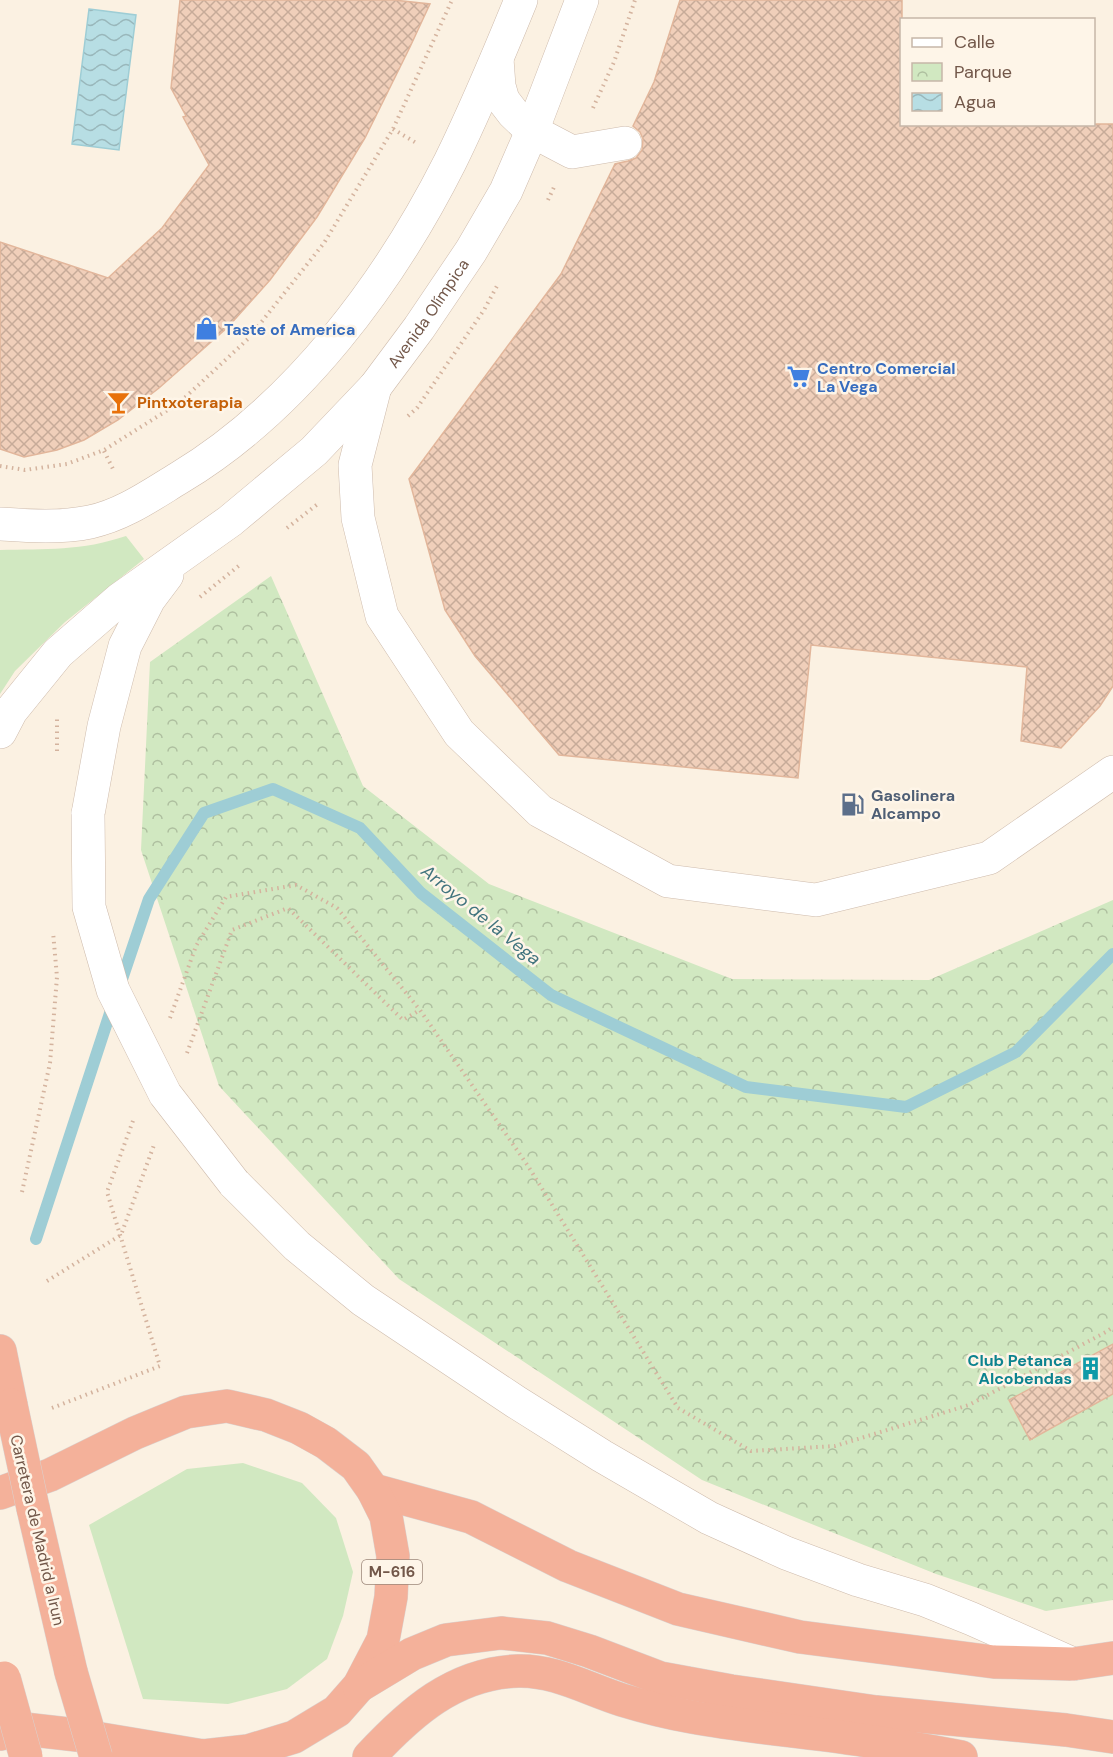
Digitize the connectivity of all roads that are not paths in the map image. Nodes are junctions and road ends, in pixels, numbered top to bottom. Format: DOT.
graph roads {
  1 [pos="521,0"];
  2 [pos="582,0"];
  3 [pos="497,59"];
  4 [pos="532,130"];
  5 [pos="625,143"];
  6 [pos="375,387"];
  7 [pos="0,524"];
  8 [pos="181,556"];
  9 [pos="0,732"];
  10 [pos="1113,772"];
  11 [pos="0,1351"];
  12 [pos="373,1490"];
  13 [pos="0,1493"];
  14 [pos="1113,1658"];
  15 [pos="1073,1664"];
  16 [pos="2,1670"];
  17 [pos="660,1678"];
  18 [pos="581,1685"];
  19 [pos="359,1686"];
  20 [pos="731,1691"];
  21 [pos="0,1734"];
  22 [pos="1113,1737"];
  23 [pos="854,1738"];
  24 [pos="26,1757"];
  25 [pos="96,1757"];
  26 [pos="369,1757"];
  27 [pos="962,1757"];
  1 -- 3 [label="street"];
  2 -- 4 [label="street, Avenida Olímpica"];
  3 -- 4 [label="street"];
  3 -- 7 [label="street"];
  4 -- 5 [label="street"];
  4 -- 6 [label="street, Avenida Olímpica"];
  6 -- 8 [label="street, Avenida Olímpica"];
  6 -- 10 [label="street"];
  8 -- 9 [label="street, Avenida Olímpica"];
  8 -- 15 [label="street, bridge"];
  11 -- 25 [label="highway, Carretera de Madrid a Irun, bridge"];
  12 -- 13 [label="highway, M-616"];
  12 -- 15 [label="highway"];
  12 -- 19 [label="highway, M-616"];
  14 -- 15 [label="highway"];
  16 -- 24 [label="highway, bridge"];
  17 -- 18 [label="highway"];
  17 -- 19 [label="highway, M-616"];
  17 -- 20 [label="highway, M-616"];
  18 -- 23 [label="highway"];
  18 -- 26 [label="highway"];
  19 -- 21 [label="highway, M-616"];
  20 -- 22 [label="highway, M-616"];
  20 -- 23 [label="highway"];
  23 -- 27 [label="highway"];
}
